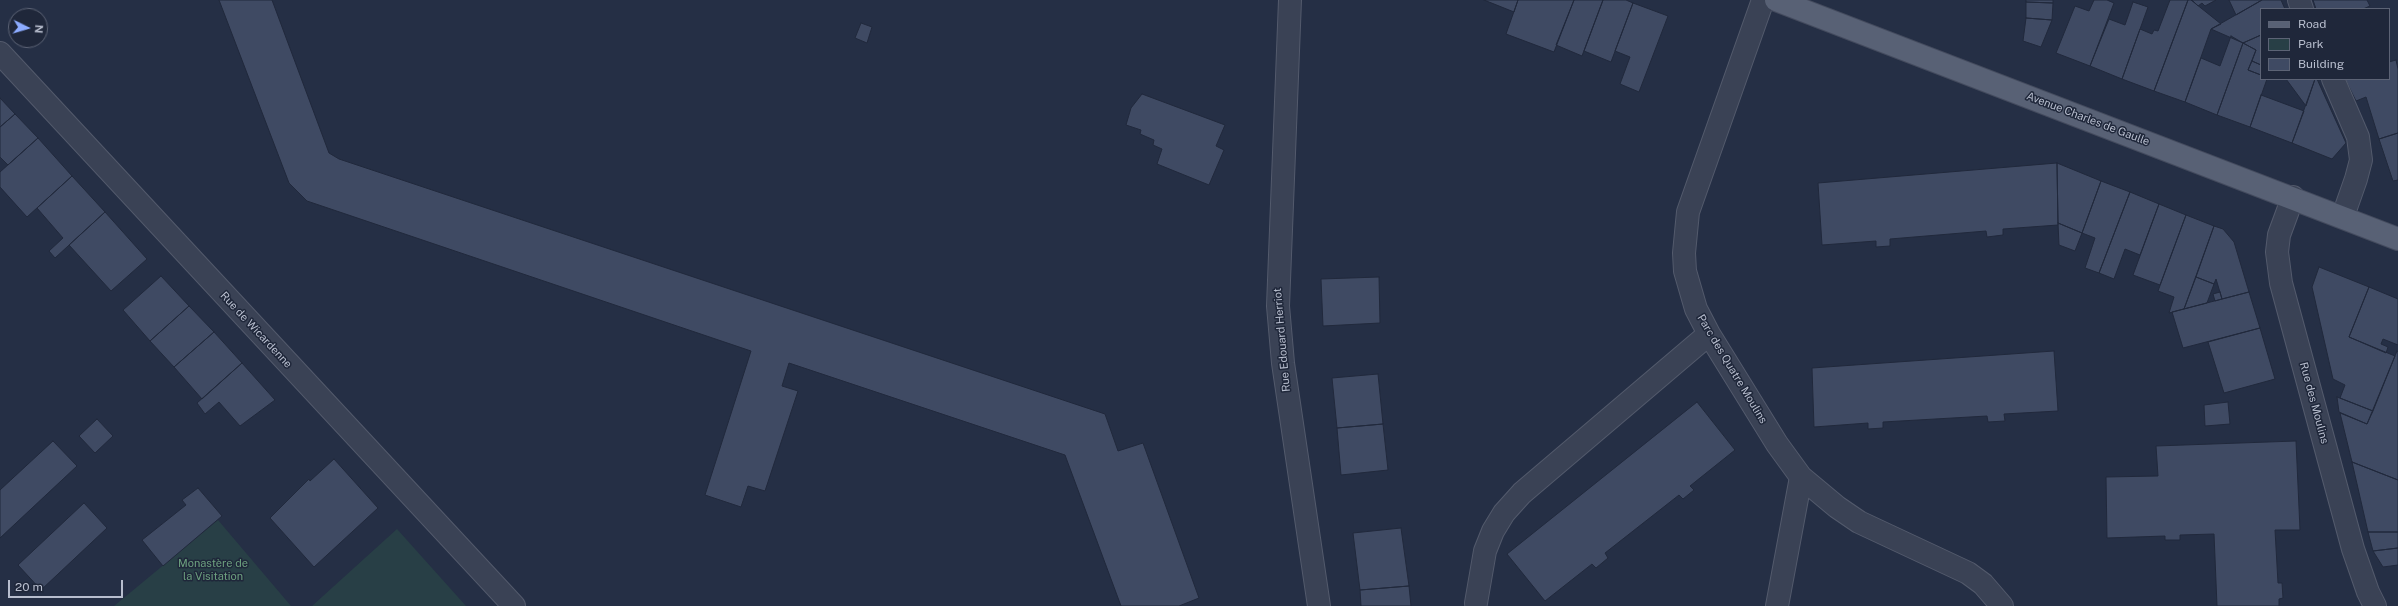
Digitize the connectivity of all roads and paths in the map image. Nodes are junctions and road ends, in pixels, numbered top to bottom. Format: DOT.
graph roads {
  1 [pos="1290,0"];
  2 [pos="1763,0"];
  3 [pos="1776,0"];
  4 [pos="0,52"];
  5 [pos="2333,80"];
  6 [pos="2293,197"];
  7 [pos="2343,216"];
  8 [pos="2398,239"];
  9 [pos="1708,334"];
  10 [pos="1801,477"];
  11 [pos="1476,604"];
  12 [pos="514,606"];
  13 [pos="1319,606"];
  14 [pos="1777,606"];
  15 [pos="2002,606"];
  16 [pos="2376,606"];
  1 -- 13 [label="street, Rue Edouard Herriot"];
  2 -- 9 [label="street, Parc des Quatre Moulins"];
  3 -- 6 [label="main road, Avenue Charles de Gaulle"];
  4 -- 12 [label="street, Rue de Wicardenne"];
  5 -- 7 [label="street"];
  6 -- 7 [label="main road, Avenue Charles de Gaulle"];
  6 -- 16 [label="street, Rue des Moulins"];
  7 -- 8 [label="main road, Avenue Charles de Gaulle"];
  9 -- 10 [label="street, Parc des Quatre Moulins"];
  9 -- 11 [label="street"];
  10 -- 14 [label="street"];
  10 -- 15 [label="street, Parc des Quatre Moulins"];
}
